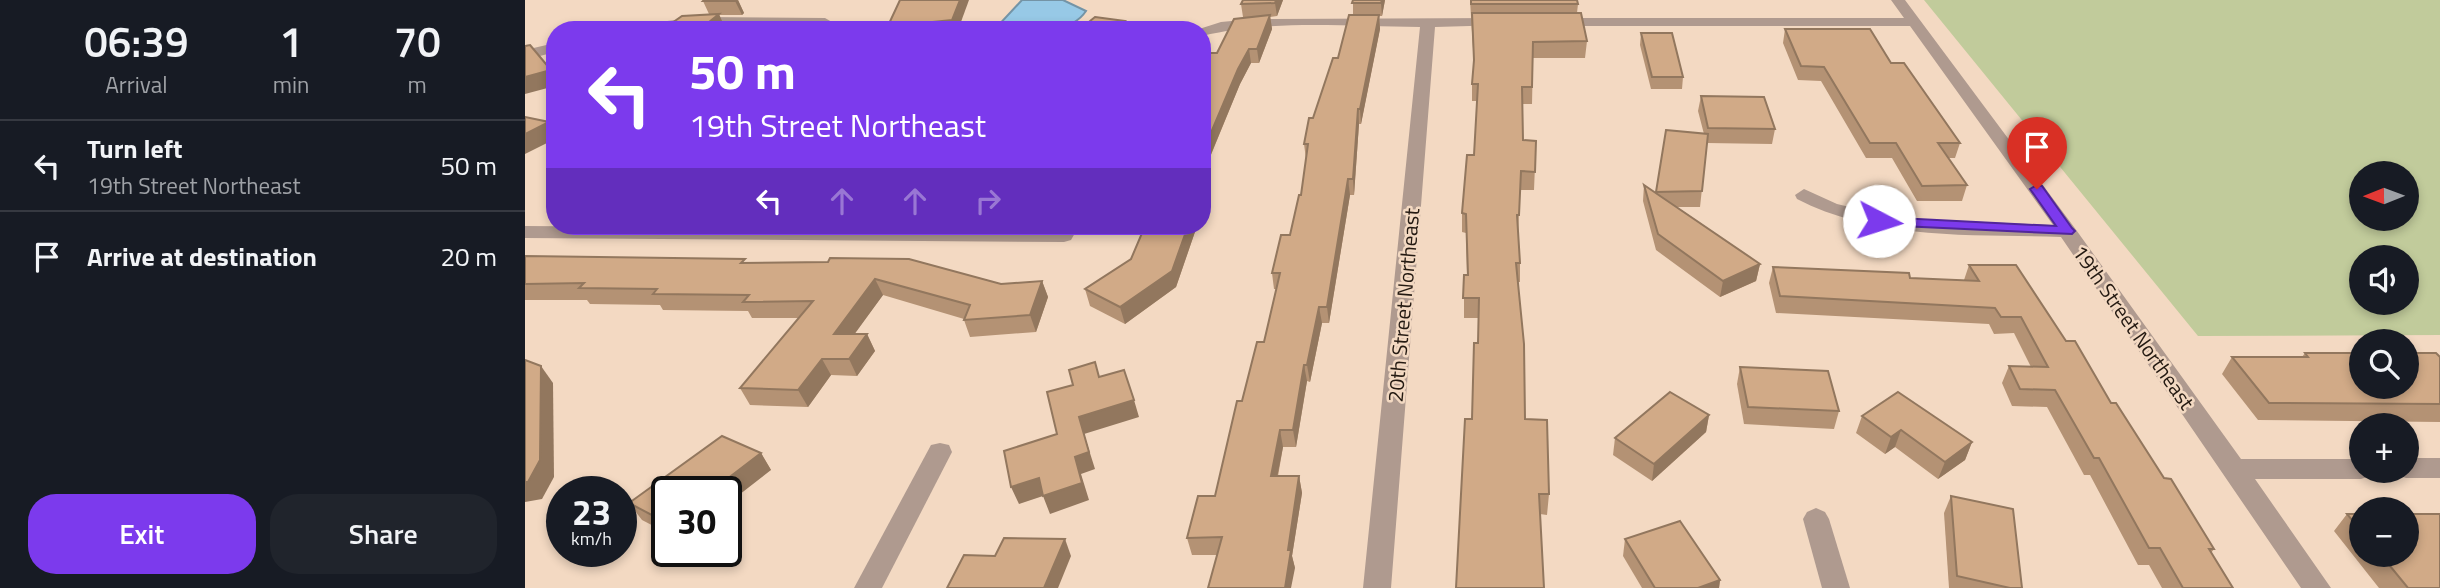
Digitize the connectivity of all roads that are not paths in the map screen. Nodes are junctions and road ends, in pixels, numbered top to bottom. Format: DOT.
graph roads {
  1 [pos="1898,0"];
  2 [pos="1428,22"];
  3 [pos="1512,22"];
  4 [pos="1539,22"];
  5 [pos="1914,22"];
  6 [pos="1211,29"];
  7 [pos="546,49"];
  8 [pos="525,55"];
  9 [pos="1804,195"];
  10 [pos="2067,231"];
  11 [pos="525,232"];
  12 [pos="546,232"];
  13 [pos="940,452"];
  14 [pos="2419,468"];
  15 [pos="2440,468"];
  16 [pos="2233,469"];
  17 [pos="2349,469"];
  18 [pos="1816,519"];
  19 [pos="868,588"];
  20 [pos="1377,588"];
  21 [pos="1836,588"];
  22 [pos="2317,588"];
  1 -- 5 [label="street, 19th Street Northeast"];
  2 -- 3 [label="street"];
  2 -- 6 [label="street"];
  2 -- 20 [label="street, 20th Street Northeast"];
  4 -- 5 [label="street"];
  5 -- 10 [label="street, 19th Street Northeast"];
  7 -- 8 [label="street"];
  9 -- 10 [label="street"];
  10 -- 16 [label="street, 19th Street Northeast"];
  11 -- 12 [label="street"];
  13 -- 19 [label="street"];
  14 -- 15 [label="street"];
  16 -- 17 [label="street"];
  16 -- 22 [label="street, 19th Street Northeast"];
  18 -- 21 [label="street"];
}
